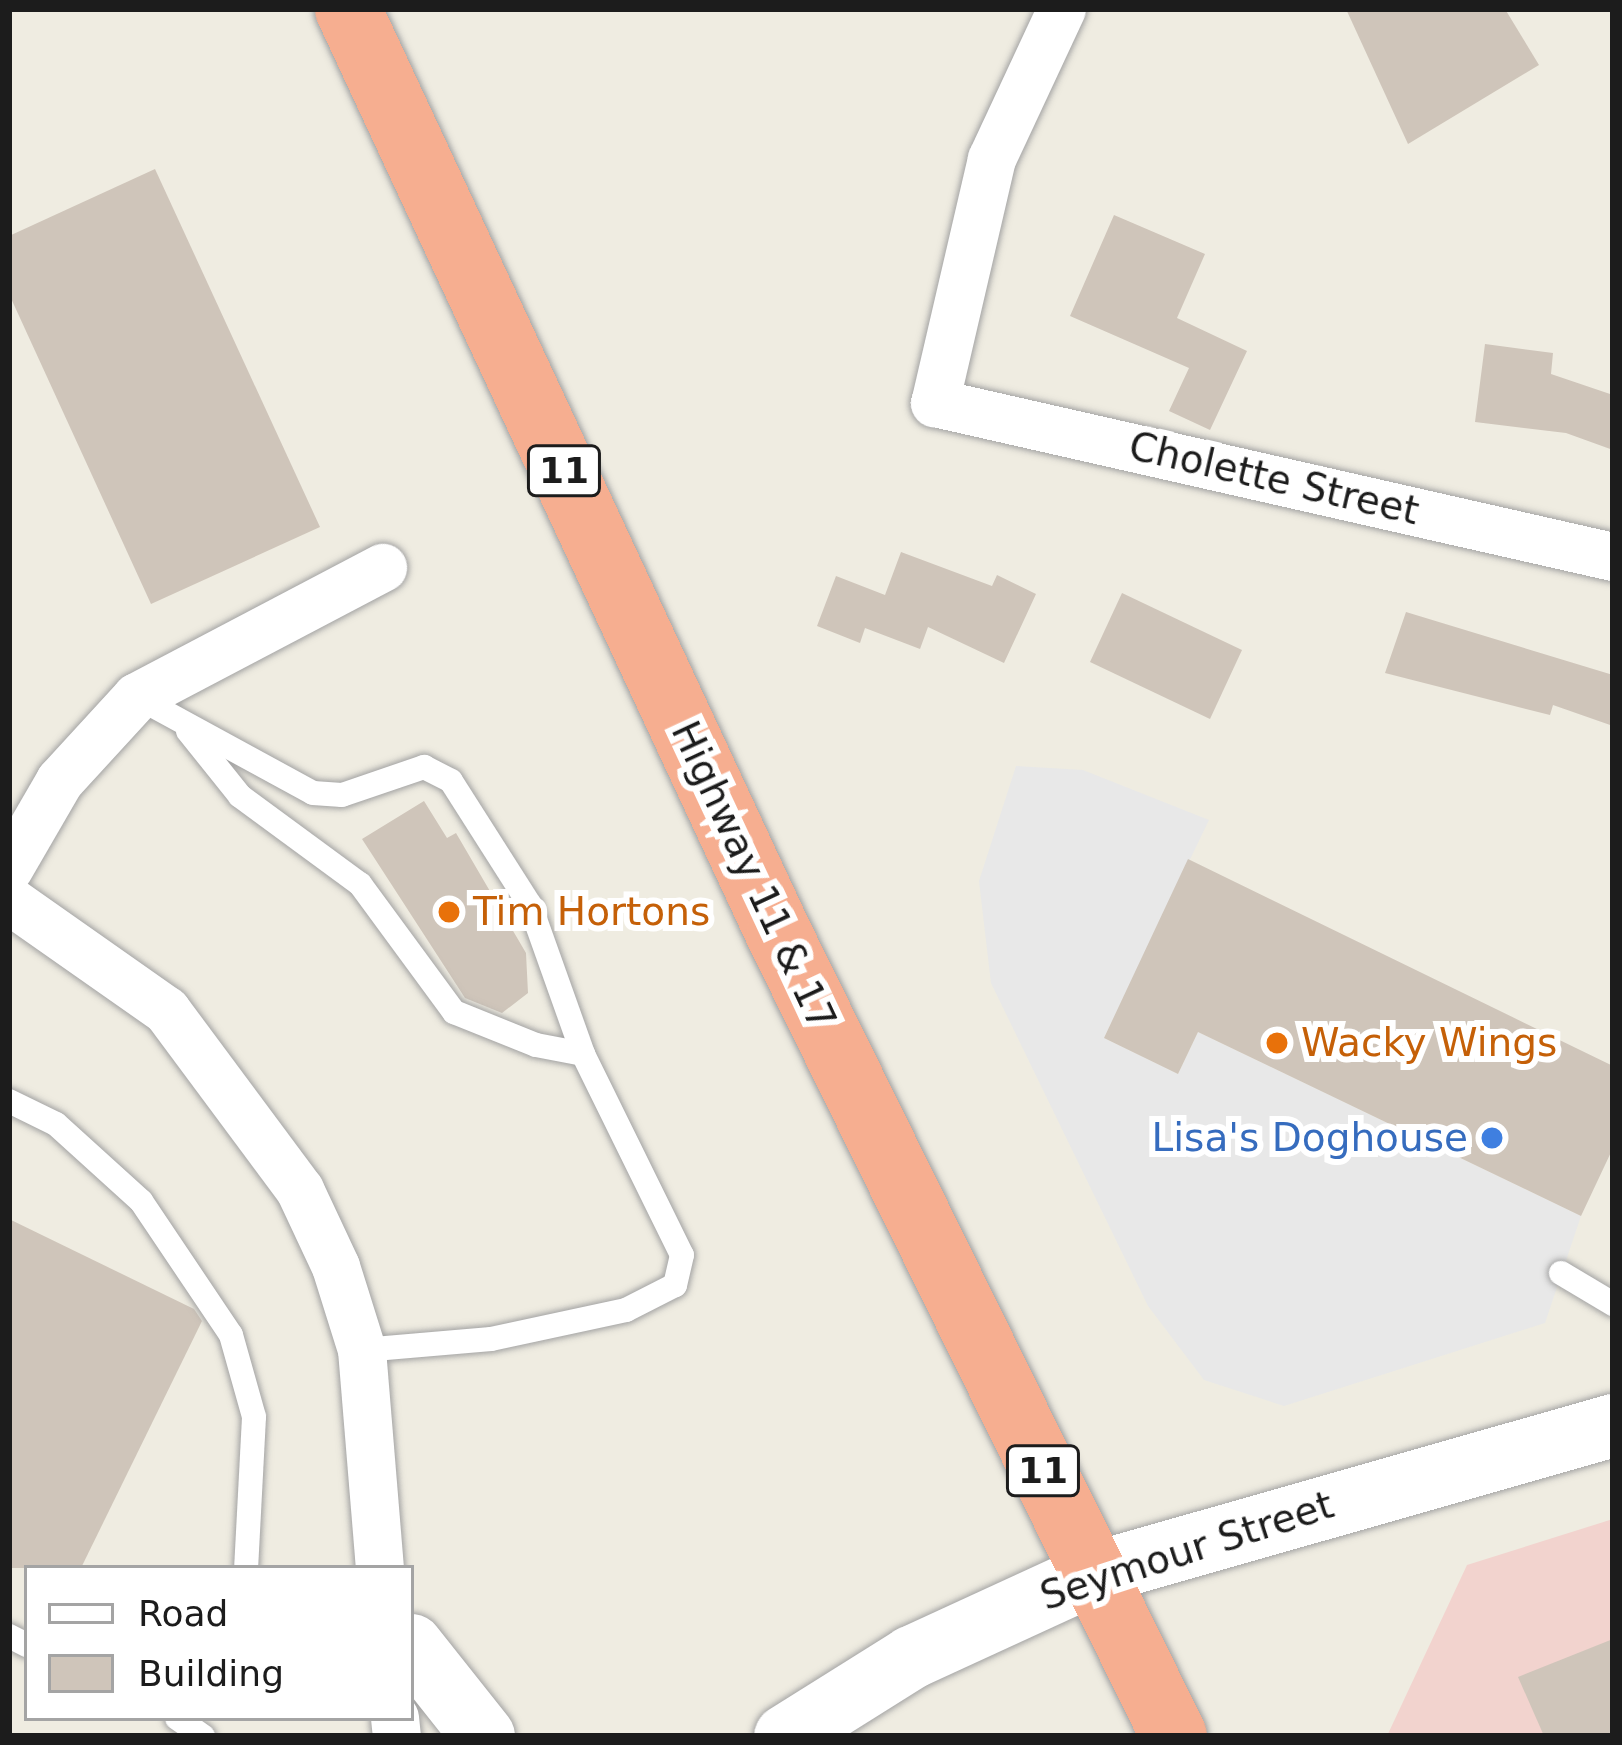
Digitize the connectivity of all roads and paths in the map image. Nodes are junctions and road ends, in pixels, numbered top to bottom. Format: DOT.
graph roads {
  1 [pos="348,9"];
  2 [pos="1062,9"];
  3 [pos="1613,557"];
  4 [pos="383,568"];
  5 [pos="137,698"];
  6 [pos="187,729"];
  7 [pos="9,869"];
  8 [pos="9,900"];
  9 [pos="583,1054"];
  10 [pos="9,1102"];
  11 [pos="1562,1273"];
  12 [pos="1613,1304"];
  13 [pos="362,1350"];
  14 [pos="1613,1424"];
  15 [pos="246,1565"];
  16 [pos="380,1565"];
  17 [pos="1094,1573"];
  18 [pos="414,1650"];
  19 [pos="483,1736"];
  20 [pos="785,1736"];
  21 [pos="1174,1736"];
  1 -- 17 [label="highway, Highway 11 & 17 / 11"];
  2 -- 3 [label="street, Cholette Street"];
  4 -- 5 [label="street"];
  5 -- 6 [label="lane"];
  5 -- 7 [label="street"];
  6 -- 9 [label="lane"];
  6 -- 9 [label="lane"];
  8 -- 13 [label="street"];
  9 -- 13 [label="lane"];
  10 -- 15 [label="lane"];
  11 -- 12 [label="lane"];
  13 -- 16 [label="street"];
  14 -- 17 [label="street, Seymour Street"];
  17 -- 20 [label="street, Seymour Street"];
  17 -- 21 [label="highway, Highway 11 & 17 / 11"];
  18 -- 19 [label="street"];
}
